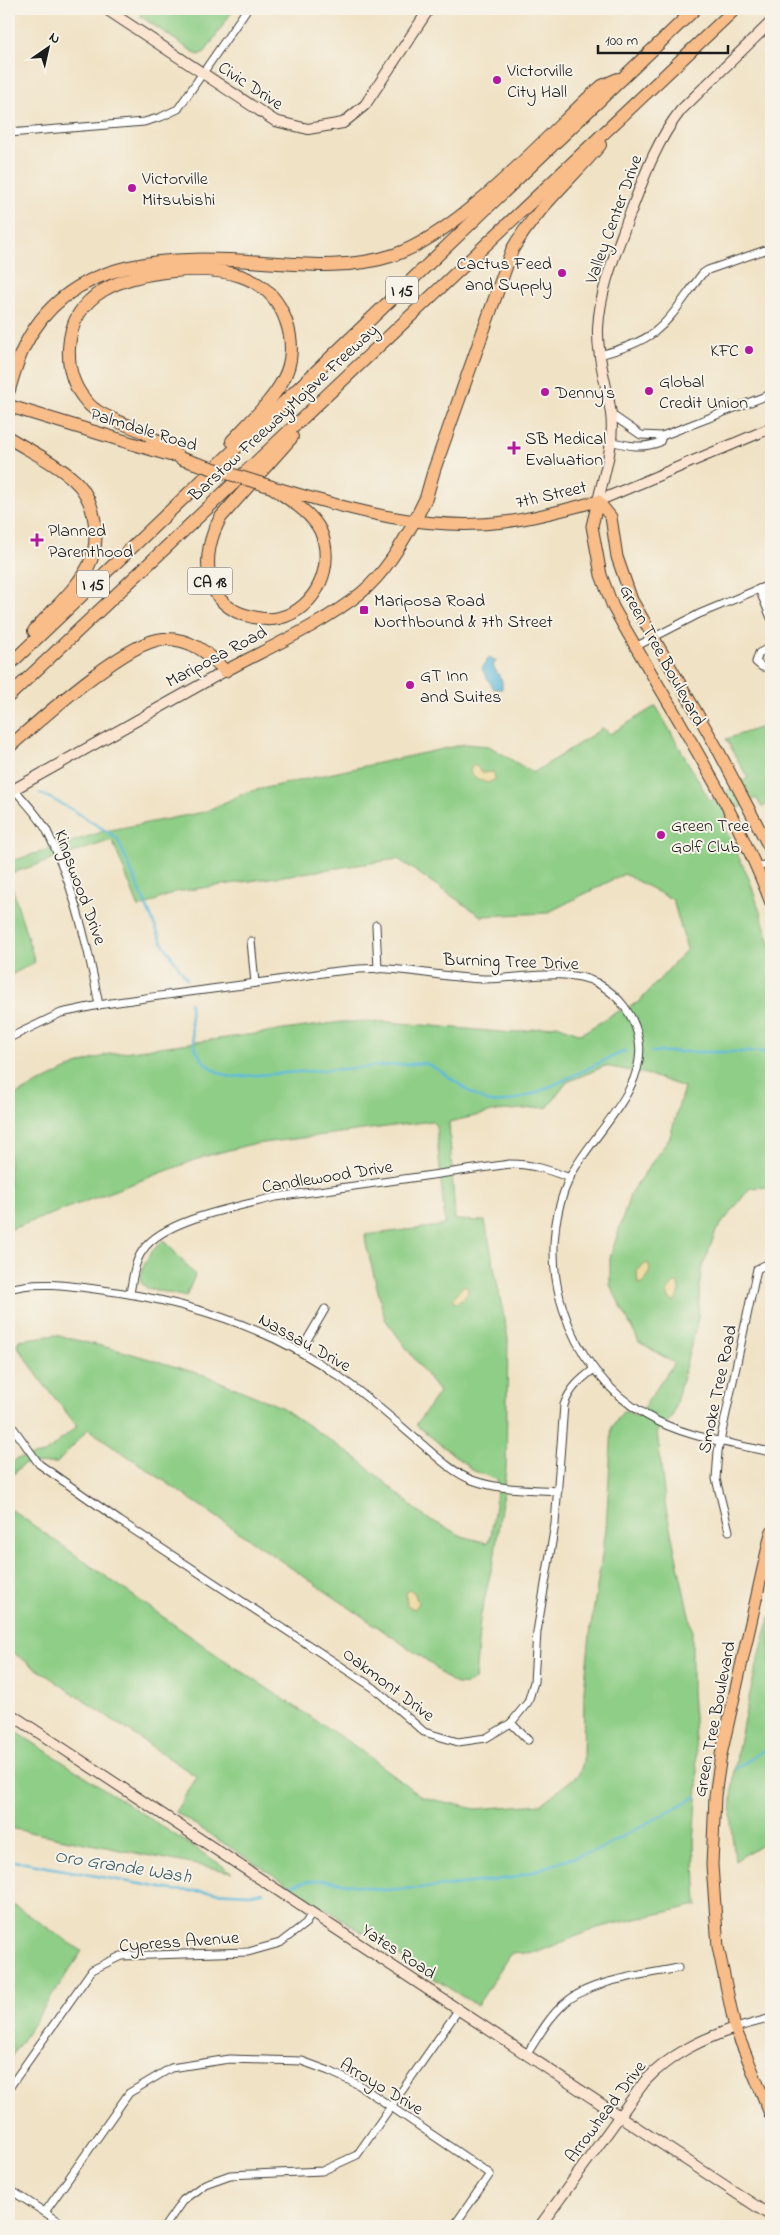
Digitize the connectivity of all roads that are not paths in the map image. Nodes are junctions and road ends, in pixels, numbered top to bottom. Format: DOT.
graph roads {
  1 [pos="106,9"];
  2 [pos="247,9"];
  3 [pos="429,9"];
  4 [pos="695,9"];
  5 [pos="734,9"];
  6 [pos="771,22"];
  7 [pos="204,74"];
  8 [pos="624,77"];
  9 [pos="640,97"];
  10 [pos="9,134"];
  11 [pos="771,248"];
  12 [pos="599,355"];
  13 [pos="349,374"];
  14 [pos="9,390"];
  15 [pos="771,394"];
  16 [pos="9,406"];
  17 [pos="612,415"];
  18 [pos="771,428"];
  19 [pos="662,436"];
  20 [pos="9,438"];
  21 [pos="610,442"];
  22 [pos="182,459"];
  23 [pos="272,487"];
  24 [pos="598,501"];
  25 [pos="178,503"];
  26 [pos="414,522"];
  27 [pos="771,584"];
  28 [pos="759,589"];
  29 [pos="771,618"];
  30 [pos="653,638"];
  31 [pos="771,646"];
  32 [pos="636,647"];
  33 [pos="9,659"];
  34 [pos="9,665"];
  35 [pos="771,667"];
  36 [pos="225,671"];
  37 [pos="9,696"];
  38 [pos="9,747"];
  39 [pos="11,791"];
  40 [pos="771,851"];
  41 [pos="771,861"];
  42 [pos="758,868"];
  43 [pos="771,903"];
  44 [pos="376,925"];
  45 [pos="251,941"];
  46 [pos="378,969"];
  47 [pos="255,983"];
  48 [pos="99,1005"];
  49 [pos="9,1038"];
  50 [pos="570,1178"];
  51 [pos="771,1262"];
  52 [pos="9,1289"];
  53 [pos="130,1293"];
  54 [pos="325,1309"];
  55 [pos="300,1352"];
  56 [pos="594,1370"];
  57 [pos="9,1422"];
  58 [pos="720,1441"];
  59 [pos="771,1452"];
  60 [pos="558,1491"];
  61 [pos="729,1531"];
  62 [pos="771,1533"];
  63 [pos="9,1713"];
  64 [pos="512,1723"];
  65 [pos="528,1740"];
  66 [pos="312,1913"];
  67 [pos="678,1968"];
  68 [pos="458,2010"];
  69 [pos="771,2018"];
  70 [pos="736,2028"];
  71 [pos="527,2054"];
  72 [pos="9,2088"];
  73 [pos="392,2107"];
  74 [pos="620,2115"];
  75 [pos="771,2116"];
  76 [pos="9,2189"];
  77 [pos="45,2212"];
  78 [pos="771,2216"];
  79 [pos="66,2226"];
  80 [pos="165,2226"];
  81 [pos="454,2226"];
  82 [pos="540,2226"];
  1 -- 7 [label="street, Civic Drive"];
  2 -- 7 [label="street"];
  3 -- 7 [label="street, Civic Drive"];
  4 -- 8 [label="highway, Barstow Freeway;Mojave Freeway / I 15"];
  5 -- 9 [label="highway, Barstow Freeway;Mojave Freeway / I 15"];
  6 -- 12 [label="street, Valley Center Drive"];
  7 -- 10 [label="street"];
  8 -- 14 [label="highway"];
  8 -- 25 [label="highway, Barstow Freeway;Mojave Freeway / I 15"];
  9 -- 13 [label="highway, Barstow Freeway;Mojave Freeway / I 15"];
  9 -- 26 [label="highway"];
  11 -- 12 [label="street"];
  12 -- 17 [label="street, Valley Center Drive"];
  13 -- 23 [label="highway, CA 18"];
  13 -- 37 [label="highway, Barstow Freeway;Mojave Freeway / I 15"];
  15 -- 19 [label="street"];
  16 -- 22 [label="highway, Palmdale Road"];
  17 -- 19 [label="street"];
  17 -- 21 [label="street, Valley Center Drive"];
  18 -- 24 [label="street, 7th Street"];
  19 -- 21 [label="street"];
  20 -- 33 [label="highway"];
  21 -- 24 [label="street, Valley Center Drive"];
  22 -- 23 [label="highway, Palmdale Road, bridge"];
  22 -- 25 [label="highway"];
  23 -- 26 [label="main road, Palmdale Road"];
  24 -- 26 [label="main road, 7th Street"];
  24 -- 30 [label="main road, Green Tree Boulevard"];
  24 -- 32 [label="main road, Green Tree Boulevard"];
  25 -- 34 [label="highway, Barstow Freeway;Mojave Freeway / I 15"];
  26 -- 36 [label="main road, Mariposa Road"];
  27 -- 28 [label="street"];
  28 -- 29 [label="street"];
  28 -- 30 [label="street"];
  30 -- 32 [label="street"];
  30 -- 40 [label="main road, Green Tree Boulevard"];
  31 -- 35 [label="street"];
  32 -- 42 [label="main road, Green Tree Boulevard"];
  36 -- 38 [label="highway"];
  36 -- 39 [label="street, Mariposa Road"];
  39 -- 48 [label="street, Kingswood Drive"];
  41 -- 42 [label="street"];
  42 -- 43 [label="main road, Green Tree Boulevard"];
  44 -- 46 [label="street"];
  45 -- 47 [label="street"];
  46 -- 47 [label="street, Burning Tree Drive"];
  46 -- 50 [label="street, Burning Tree Drive"];
  47 -- 48 [label="street, Burning Tree Drive"];
  48 -- 49 [label="street, Burning Tree Drive"];
  50 -- 53 [label="street, Candlewood Drive"];
  50 -- 56 [label="street, Burning Tree Drive"];
  51 -- 58 [label="street, Smoke Tree Road"];
  52 -- 53 [label="street, Nassau Drive"];
  53 -- 55 [label="street, Nassau Drive"];
  54 -- 55 [label="street"];
  55 -- 60 [label="street, Nassau Drive"];
  56 -- 58 [label="street, Burning Tree Drive"];
  56 -- 60 [label="street, Oakmont Drive"];
  57 -- 64 [label="street, Oakmont Drive"];
  58 -- 59 [label="street, Burning Tree Drive"];
  58 -- 61 [label="street, Smoke Tree Road"];
  60 -- 64 [label="street, Oakmont Drive"];
  62 -- 70 [label="main road, Green Tree Boulevard"];
  63 -- 66 [label="street, Yates Road"];
  64 -- 65 [label="street"];
  66 -- 68 [label="street, Yates Road"];
  66 -- 72 [label="street, Cypress Avenue"];
  67 -- 71 [label="street"];
  68 -- 71 [label="street, Yates Road"];
  68 -- 73 [label="street"];
  69 -- 70 [label="street, Arrowhead Drive"];
  70 -- 74 [label="street, Arrowhead Drive"];
  70 -- 75 [label="main road, Green Tree Boulevard"];
  71 -- 74 [label="street, Yates Road"];
  73 -- 77 [label="street, Arroyo Drive"];
  73 -- 80 [label="street"];
  73 -- 81 [label="street, Arroyo Drive"];
  74 -- 78 [label="street, Yates Road"];
  74 -- 82 [label="street, Arrowhead Drive"];
  76 -- 77 [label="street"];
  77 -- 79 [label="street"];
}
